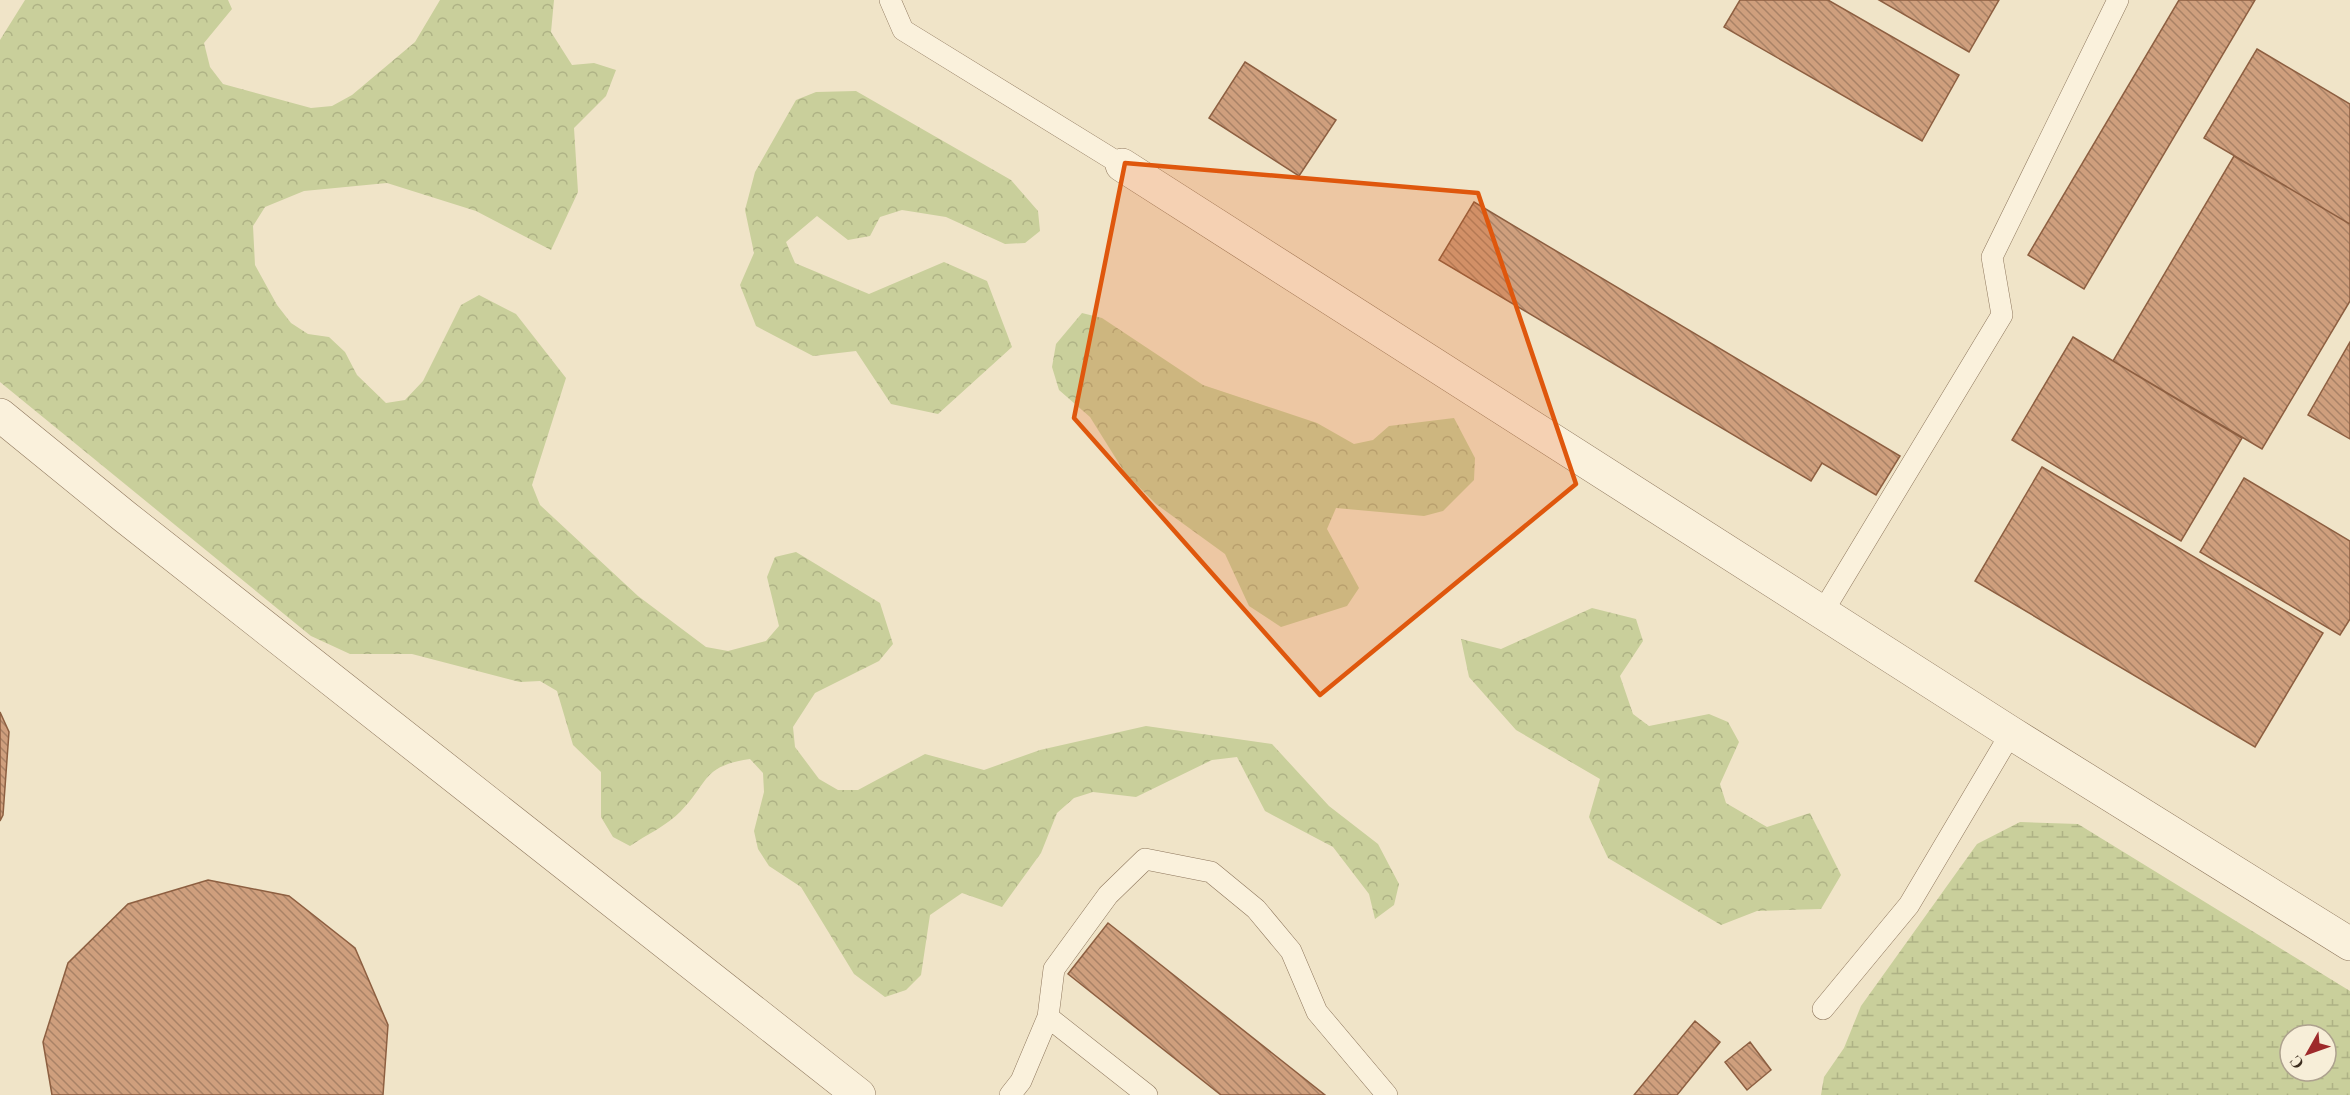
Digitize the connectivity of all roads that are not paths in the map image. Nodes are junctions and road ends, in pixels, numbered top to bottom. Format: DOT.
graph roads {
  1 [pos="890,0"];
  2 [pos="2118,0"];
  3 [pos="1122,165"];
  4 [pos="0,415"];
  5 [pos="1822,612"];
  6 [pos="2011,733"];
  7 [pos="2350,944"];
  8 [pos="1823,1008"];
  9 [pos="1048,1017"];
  10 [pos="859,1095"];
  11 [pos="1010,1095"];
  12 [pos="1147,1095"];
  13 [pos="1387,1095"];
  1 -- 3 [label="lane"];
  2 -- 5 [label="lane"];
  3 -- 5 [label="street"];
  4 -- 10 [label="street"];
  5 -- 6 [label="street"];
  6 -- 7 [label="street"];
  6 -- 8 [label="lane"];
  9 -- 11 [label="lane"];
  9 -- 12 [label="lane"];
  9 -- 13 [label="lane"];
}
